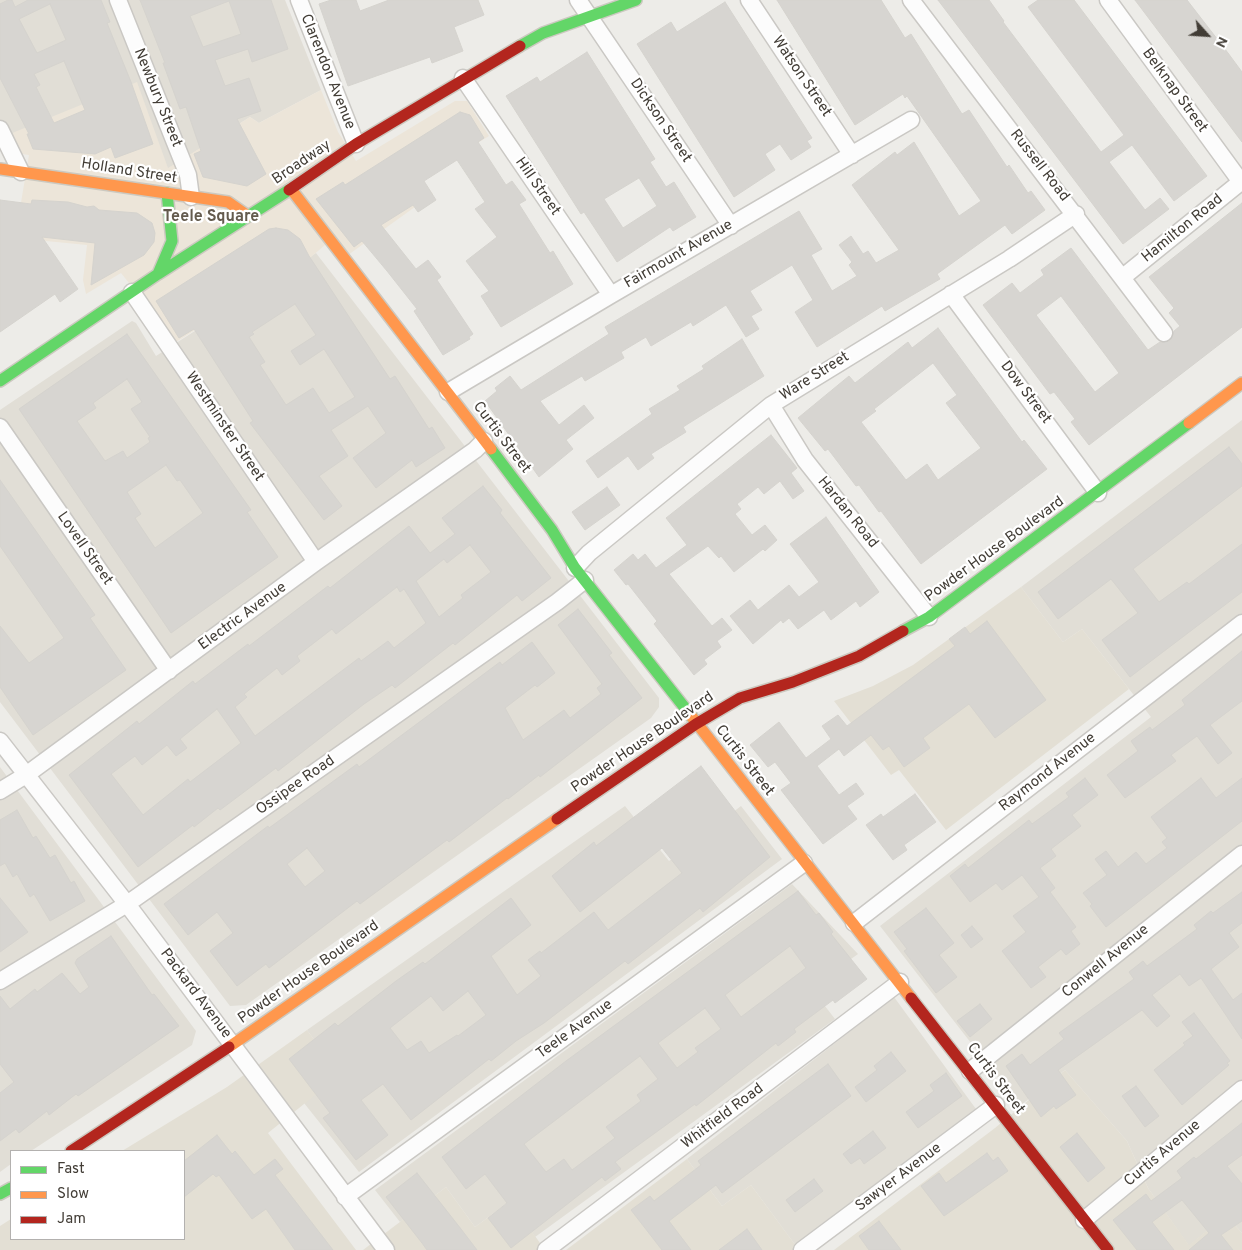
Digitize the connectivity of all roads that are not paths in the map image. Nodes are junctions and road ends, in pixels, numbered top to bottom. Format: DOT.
graph roads {
  1 [pos="118,0"];
  2 [pos="299,0"];
  3 [pos="578,0"];
  4 [pos="636,0"];
  5 [pos="750,0"];
  6 [pos="911,0"];
  7 [pos="1108,0"];
  8 [pos="590,16"];
  9 [pos="463,78"];
  10 [pos="912,120"];
  11 [pos="0,128"];
  12 [pos="356,144"];
  13 [pos="852,155"];
  14 [pos="0,169"];
  15 [pos="21,172"];
  16 [pos="1242,181"];
  17 [pos="291,189"];
  18 [pos="167,193"];
  19 [pos="191,197"];
  20 [pos="1076,214"];
  21 [pos="248,216"];
  22 [pos="731,226"];
  23 [pos="158,274"];
  24 [pos="1123,277"];
  25 [pos="132,292"];
  26 [pos="951,294"];
  27 [pos="611,295"];
  28 [pos="1164,333"];
  29 [pos="0,381"];
  30 [pos="1242,383"];
  31 [pos="448,392"];
  32 [pos="771,405"];
  33 [pos="0,427"];
  34 [pos="484,441"];
  35 [pos="1098,492"];
  36 [pos="316,562"];
  37 [pos="580,574"];
  38 [pos="929,617"];
  39 [pos="1242,623"];
  40 [pos="168,671"];
  41 [pos="696,724"];
  42 [pos="0,741"];
  43 [pos="26,775"];
  44 [pos="0,791"];
  45 [pos="1242,854"];
  46 [pos="804,863"];
  47 [pos="128,904"];
  48 [pos="854,923"];
  49 [pos="0,981"];
  50 [pos="900,982"];
  51 [pos="233,1045"];
  52 [pos="970,1071"];
  53 [pos="1242,1088"];
  54 [pos="996,1105"];
  55 [pos="73,1150"];
  56 [pos="345,1198"];
  57 [pos="1084,1220"];
  58 [pos="386,1250"];
  59 [pos="546,1250"];
  60 [pos="802,1250"];
  61 [pos="1108,1250"];
  1 -- 19 [label="street, Newbury Street"];
  2 -- 12 [label="street, Clarendon Avenue"];
  3 -- 8 [label="street, Dickson Street"];
  4 -- 8 [label="main road, Broadway"];
  5 -- 13 [label="street, Watson Street"];
  6 -- 20 [label="street, Russell Road"];
  7 -- 16 [label="street, Belknap Street"];
  8 -- 9 [label="main road, Broadway"];
  8 -- 22 [label="street, Dickson Street"];
  9 -- 12 [label="main road, Broadway"];
  9 -- 27 [label="street, Hill Street"];
  10 -- 13 [label="street, Fairmount Avenue"];
  11 -- 15 [label="street"];
  12 -- 17 [label="main road, Broadway"];
  13 -- 22 [label="street, Fairmount Avenue"];
  14 -- 15 [label="main road, Holland Street"];
  15 -- 18 [label="main road, Holland Street"];
  16 -- 24 [label="street, Hamilton Road"];
  17 -- 21 [label="main road, Broadway"];
  17 -- 31 [label="main road, Curtis Street"];
  18 -- 19 [label="main road, Holland Street"];
  18 -- 23 [label="main road"];
  19 -- 21 [label="main road, Holland Street"];
  20 -- 24 [label="street, Russell Road"];
  20 -- 26 [label="street, Ware Street"];
  21 -- 23 [label="main road, Broadway"];
  22 -- 27 [label="street, Fairmount Avenue"];
  23 -- 25 [label="main road, Broadway"];
  24 -- 28 [label="street, Russell Road"];
  25 -- 29 [label="main road, Broadway"];
  25 -- 36 [label="street, Westminster Street"];
  26 -- 32 [label="street, Ware Street"];
  26 -- 35 [label="street, Dow Street"];
  27 -- 31 [label="street, Fairmount Avenue"];
  30 -- 35 [label="main road, Powder House Boulevard"];
  31 -- 34 [label="main road, Curtis Street"];
  32 -- 37 [label="street, Ware Street"];
  32 -- 38 [label="street, Hardan Road"];
  33 -- 40 [label="street, Lovell Street"];
  34 -- 36 [label="street, Electric Avenue"];
  34 -- 37 [label="main road, Curtis Street"];
  35 -- 38 [label="main road, Powder House Boulevard"];
  36 -- 40 [label="street, Electric Avenue"];
  37 -- 41 [label="main road, Curtis Street"];
  37 -- 47 [label="street, Ossipee Road"];
  38 -- 41 [label="main road, Powder House Boulevard"];
  39 -- 48 [label="street, Raymond Avenue"];
  40 -- 43 [label="street, Electric Avenue"];
  41 -- 46 [label="main road, Curtis Street"];
  41 -- 51 [label="main road, Powder House Boulevard"];
  42 -- 43 [label="street, Packard Avenue"];
  43 -- 44 [label="street, Electric Avenue"];
  43 -- 47 [label="street, Packard Avenue"];
  45 -- 52 [label="street, Conwell Avenue"];
  46 -- 48 [label="main road, Curtis Street"];
  46 -- 56 [label="street, Teele Avenue"];
  47 -- 49 [label="street, Ossipee Road"];
  47 -- 51 [label="street, Packard Avenue"];
  48 -- 50 [label="main road, Curtis Street"];
  50 -- 52 [label="main road, Curtis Street"];
  50 -- 59 [label="street, Whitfield Road"];
  51 -- 55 [label="main road, Powder House Boulevard"];
  51 -- 56 [label="street, Packard Avenue"];
  52 -- 54 [label="main road, Curtis Street"];
  53 -- 57 [label="street, Curtis Avenue"];
  54 -- 57 [label="main road, Curtis Street"];
  54 -- 60 [label="street, Sawyer Avenue"];
  56 -- 58 [label="street, Packard Avenue"];
  57 -- 61 [label="main road, Curtis Street"];
}
